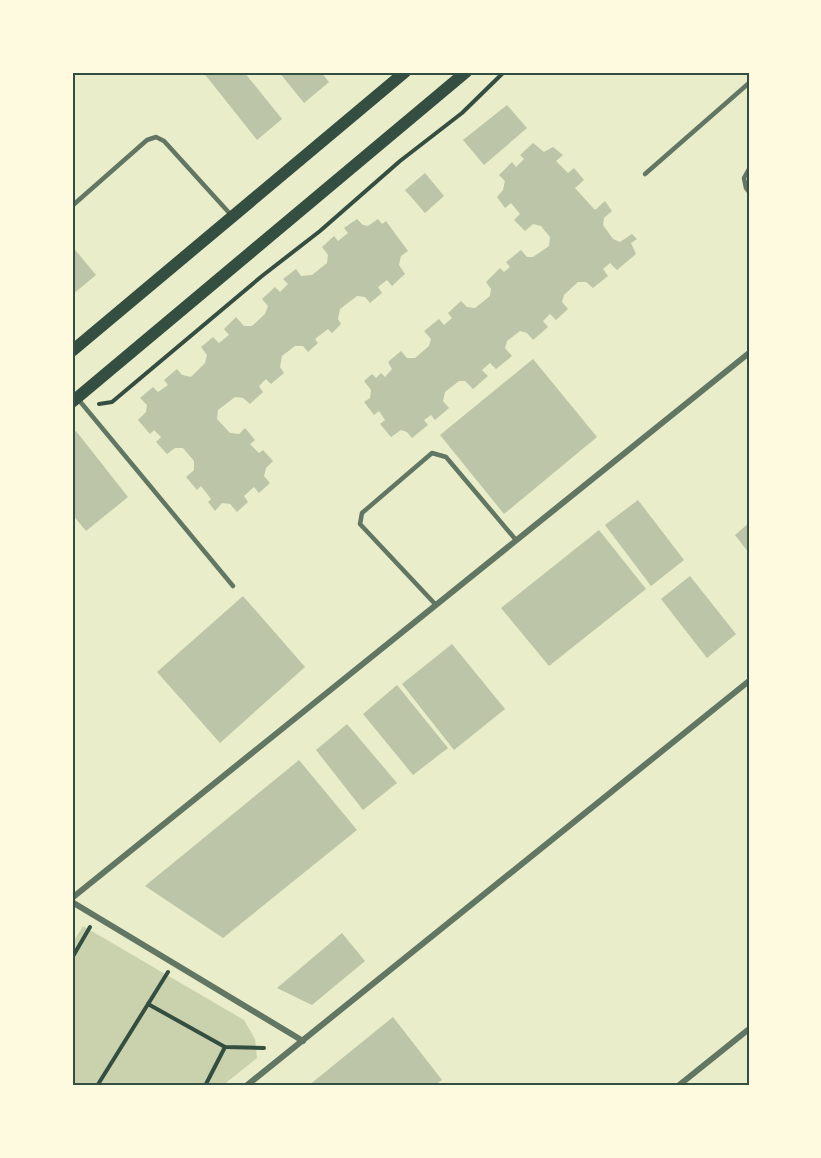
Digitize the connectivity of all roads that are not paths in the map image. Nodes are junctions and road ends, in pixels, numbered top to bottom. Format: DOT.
graph roads {
  1 [pos="405,72"];
  2 [pos="466,72"];
  3 [pos="749,83"];
  4 [pos="749,169"];
  5 [pos="645,174"];
  6 [pos="749,192"];
  7 [pos="72,206"];
  8 [pos="232,216"];
  9 [pos="72,351"];
  10 [pos="749,352"];
  11 [pos="78,402"];
  12 [pos="516,540"];
  13 [pos="233,586"];
  14 [pos="436,605"];
  15 [pos="749,681"];
  16 [pos="72,900"];
  17 [pos="749,1029"];
  18 [pos="303,1041"];
  19 [pos="246,1086"];
  20 [pos="678,1086"];
  1 -- 8 [label="main road"];
  2 -- 11 [label="main road"];
  3 -- 5 [label="lane"];
  4 -- 6 [label="lane"];
  7 -- 8 [label="lane"];
  8 -- 9 [label="main road"];
  10 -- 12 [label="street"];
  11 -- 13 [label="lane"];
  12 -- 14 [label="street"];
  12 -- 14 [label="lane"];
  14 -- 16 [label="street"];
  15 -- 18 [label="street"];
  16 -- 18 [label="street"];
  17 -- 20 [label="street"];
  18 -- 19 [label="street"];
}
